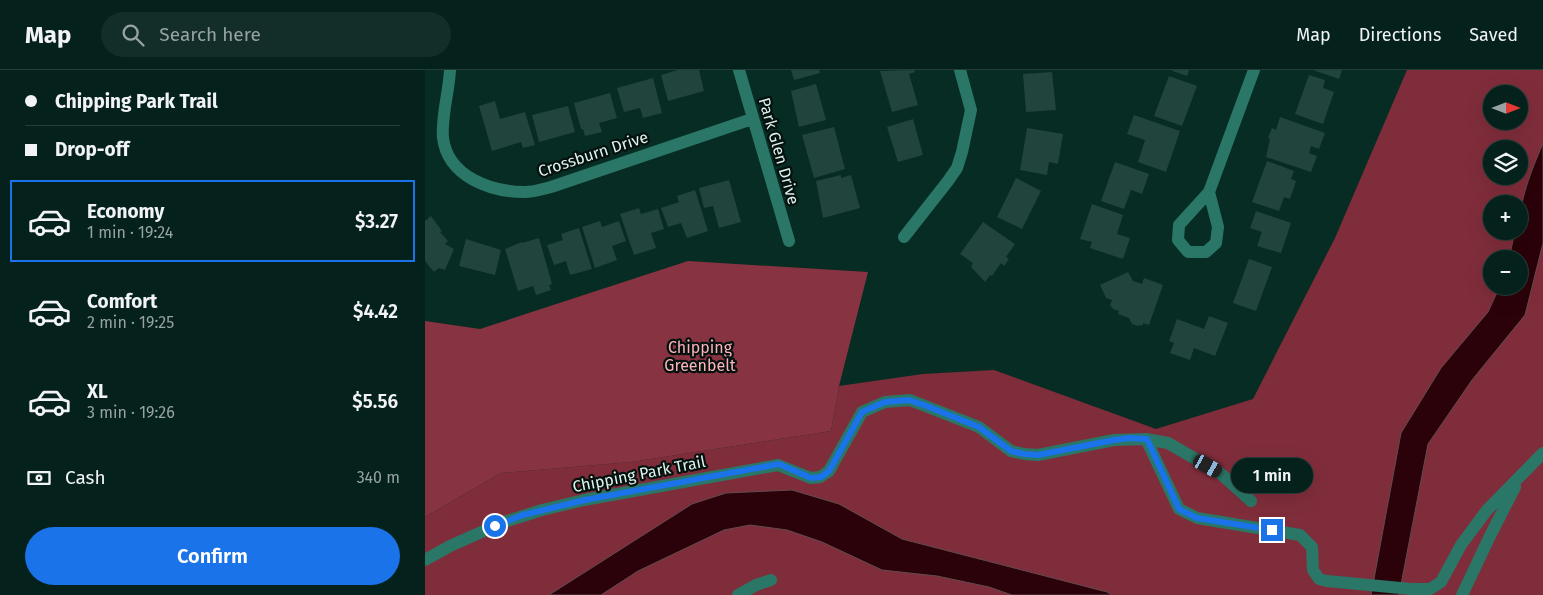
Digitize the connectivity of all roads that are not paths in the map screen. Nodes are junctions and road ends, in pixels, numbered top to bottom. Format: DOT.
graph roads {
  1 [pos="450,70"];
  2 [pos="739,70"];
  3 [pos="960,70"];
  4 [pos="1254,70"];
  5 [pos="753,119"];
  6 [pos="1209,192"];
  7 [pos="904,237"];
  8 [pos="789,241"];
  9 [pos="1147,439"];
  10 [pos="1543,453"];
  11 [pos="1521,476"];
  12 [pos="1251,501"];
  13 [pos="425,560"];
  14 [pos="771,580"];
  15 [pos="738,595"];
  16 [pos="1462,595"];
  1 -- 5 [label="street, Crossburn Drive"];
  2 -- 5 [label="street, Park Glen Drive"];
  3 -- 7 [label="street"];
  4 -- 6 [label="street"];
  5 -- 8 [label="street, Park Glen Drive"];
  6 -- 6 [label="street"];
  9 -- 11 [label="street"];
  9 -- 12 [label="street"];
  9 -- 13 [label="street, Chipping Park Trail"];
  10 -- 11 [label="street"];
  11 -- 16 [label="street"];
  14 -- 15 [label="street"];
}
